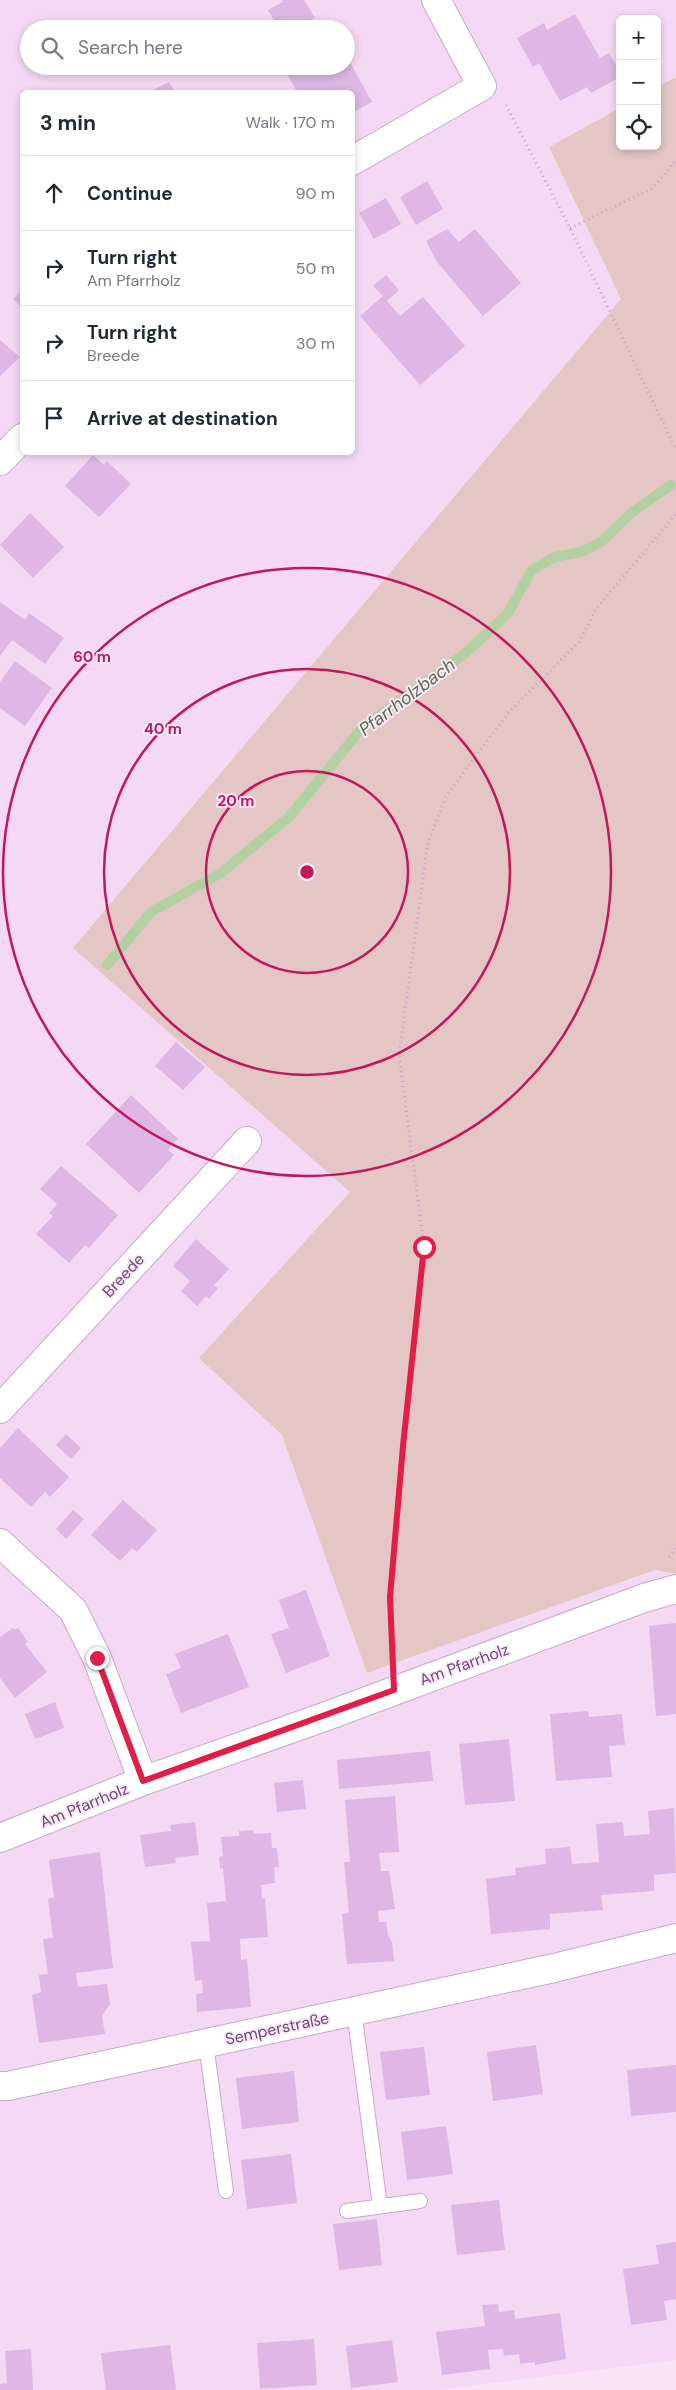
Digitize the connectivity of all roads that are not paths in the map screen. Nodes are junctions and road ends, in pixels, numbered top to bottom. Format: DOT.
graph roads {
  1 [pos="436,0"];
  2 [pos="355,159"];
  3 [pos="20,440"];
  4 [pos="0,461"];
  5 [pos="247,1141"];
  6 [pos="0,1409"];
  7 [pos="0,1543"];
  8 [pos="676,1589"];
  9 [pos="143,1781"];
  10 [pos="0,1838"];
  11 [pos="676,1938"];
  12 [pos="354,2011"];
  13 [pos="206,2044"];
  14 [pos="0,2086"];
  15 [pos="226,2191"];
  16 [pos="420,2201"];
  17 [pos="380,2206"];
  18 [pos="348,2211"];
  1 -- 2 [label="street"];
  3 -- 4 [label="street"];
  5 -- 6 [label="street, Breede"];
  7 -- 9 [label="street"];
  8 -- 9 [label="street, Am Pfarrholz"];
  9 -- 10 [label="street, Am Pfarrholz"];
  11 -- 12 [label="street, Semperstraße"];
  12 -- 13 [label="street, Semperstraße"];
  12 -- 17 [label="lane"];
  13 -- 14 [label="street, Semperstraße"];
  13 -- 15 [label="lane"];
  16 -- 17 [label="lane"];
  17 -- 18 [label="lane"];
}
